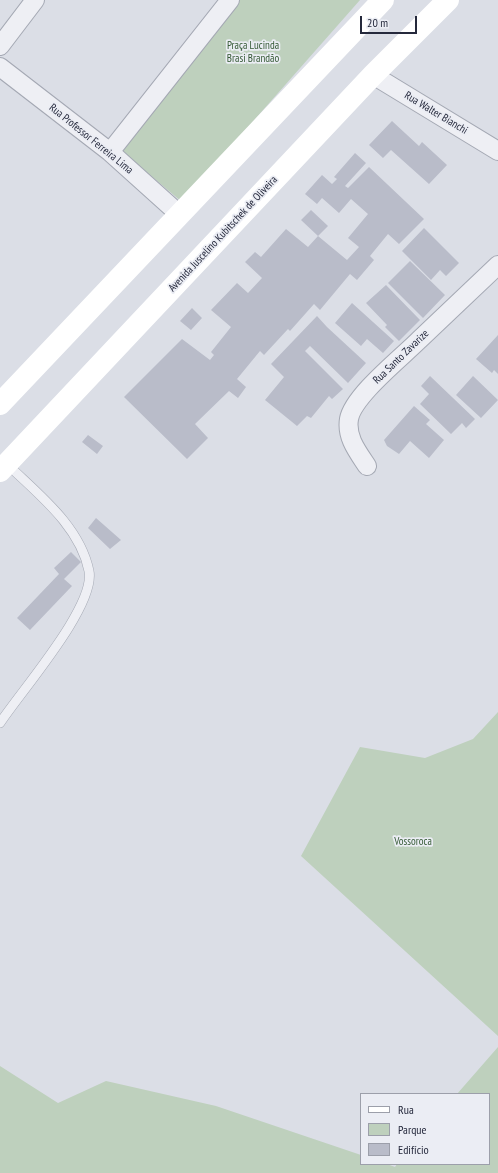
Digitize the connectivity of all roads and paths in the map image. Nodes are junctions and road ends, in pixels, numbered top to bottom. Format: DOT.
graph roads {
  1 [pos="35,0"];
  2 [pos="230,0"];
  3 [pos="383,0"];
  4 [pos="448,0"];
  5 [pos="0,46"];
  6 [pos="0,67"];
  7 [pos="373,75"];
  8 [pos="498,151"];
  9 [pos="110,152"];
  10 [pos="180,215"];
  11 [pos="498,265"];
  12 [pos="0,404"];
  13 [pos="366,466"];
  14 [pos="4,467"];
  15 [pos="0,723"];
  1 -- 5 [label="street"];
  2 -- 9 [label="street"];
  3 -- 10 [label="main road"];
  4 -- 7 [label="main road, Avenida Juscelino Kubitschek de Oliveira"];
  6 -- 9 [label="street, Rua Professor Ferreira Lima"];
  7 -- 8 [label="street, Rua Walter Bianchi"];
  7 -- 14 [label="main road, Avenida Juscelino Kubitschek de Oliveira"];
  9 -- 10 [label="street, Rua Professor Ferreira Lima"];
  10 -- 12 [label="main road"];
  11 -- 13 [label="street, Rua Santo Zavarize"];
  14 -- 15 [label="lane"];
}
